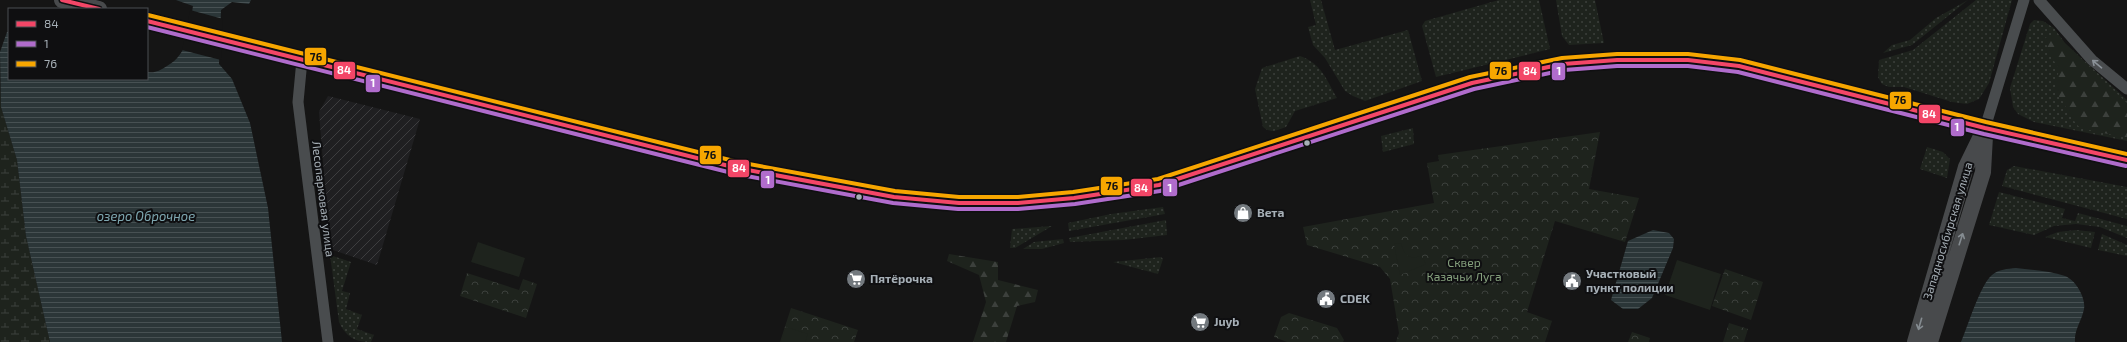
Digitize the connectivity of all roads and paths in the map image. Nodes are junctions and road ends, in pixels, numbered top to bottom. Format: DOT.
graph roads {
  1 [pos="62,0"];
  2 [pos="2024,0"];
  3 [pos="2039,0"];
  4 [pos="95,8"];
  5 [pos="148,21"];
  6 [pos="302,60"];
  7 [pos="2127,89"];
  8 [pos="1986,128"];
  9 [pos="2088,150"];
  10 [pos="2127,155"];
  11 [pos="2127,160"];
  12 [pos="328,342"];
  13 [pos="1915,342"];
  14 [pos="1930,342"];
  1 -- 4 [label="main road"];
  2 -- 8 [label="street"];
  7 -- 3 [label="street, one-way"];
  5 -- 6 [label="main road"];
  6 -- 8 [label="main road"];
  6 -- 12 [label="street, Лесопарковая улица"];
  8 -- 9 [label="main road"];
  8 -- 13 [label="main road, Западносибирская улица, one-way"];
  14 -- 8 [label="main road, Западносибирская улица, one-way"];
  9 -- 10 [label="main road"];
  9 -- 11 [label="main road"];
}
